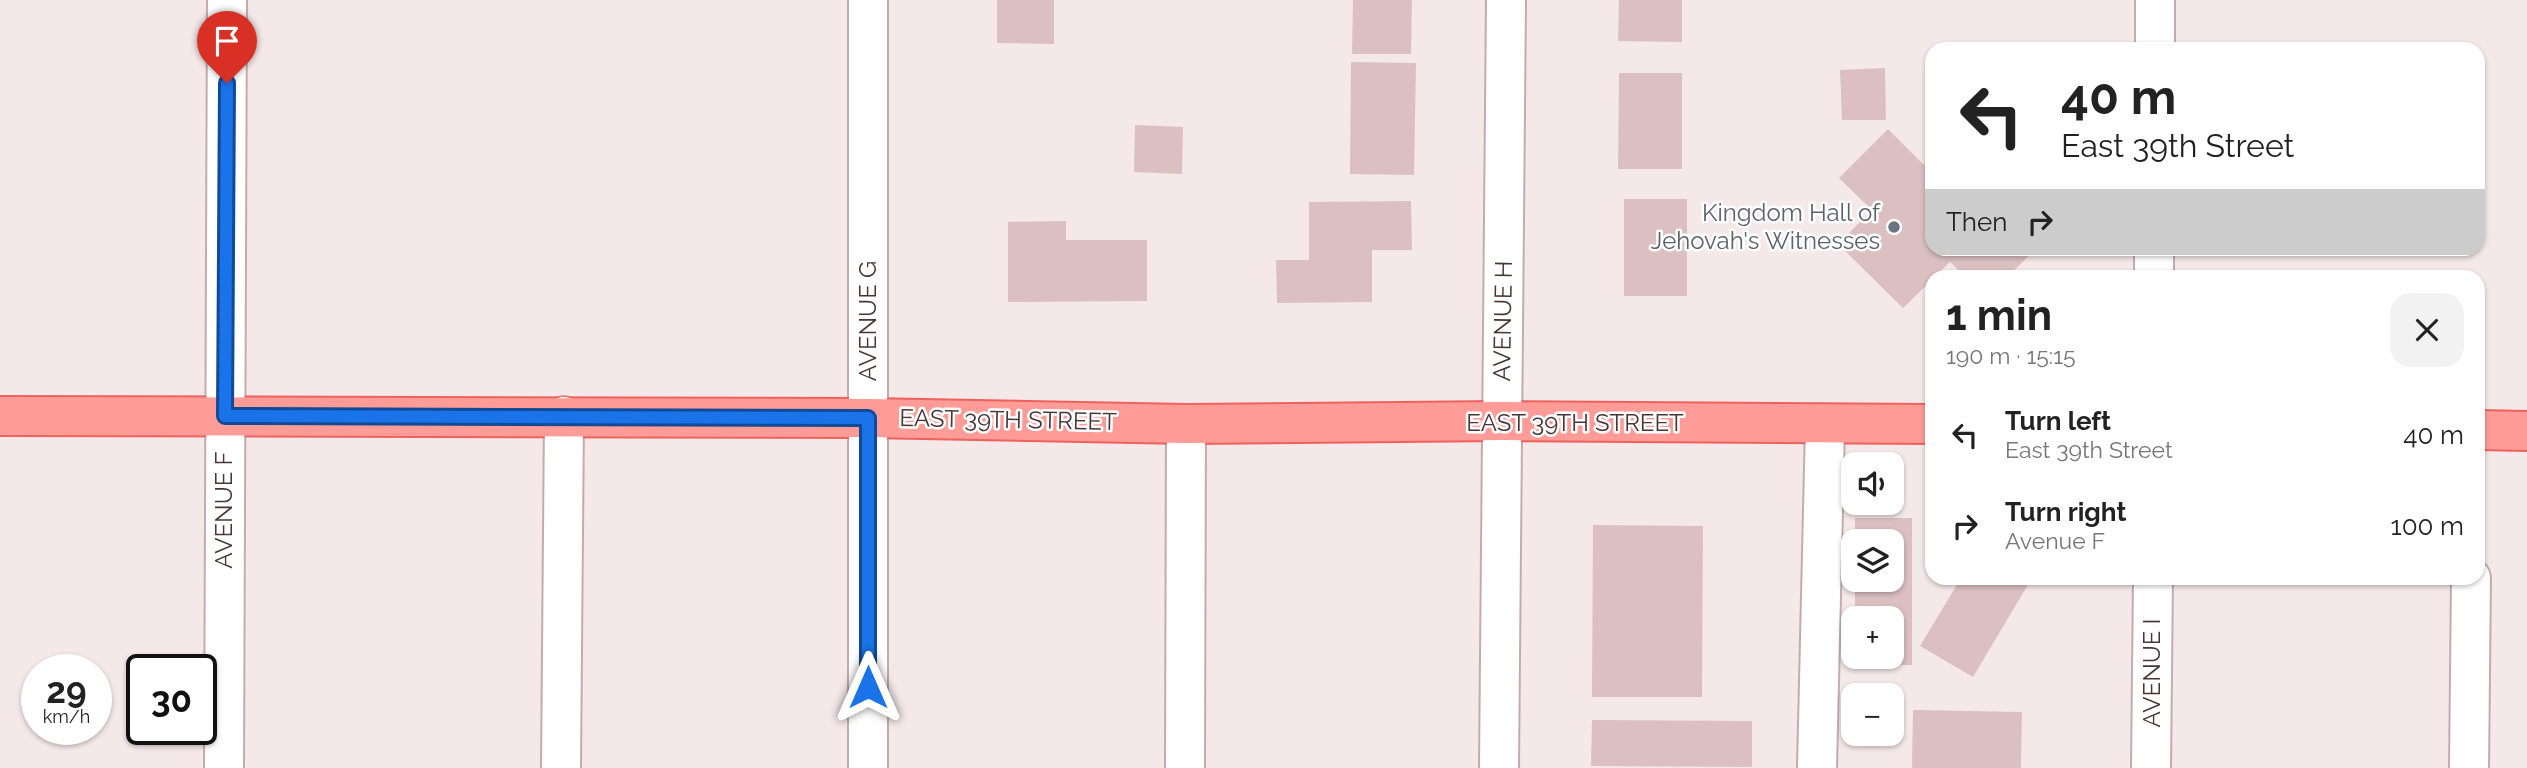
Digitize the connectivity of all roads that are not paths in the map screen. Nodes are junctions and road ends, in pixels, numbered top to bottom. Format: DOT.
graph roads {
  1 [pos="227,0"];
  2 [pos="868,0"];
  3 [pos="1506,0"];
  4 [pos="2155,0"];
  5 [pos="2155,42"];
  6 [pos="0,416"];
  7 [pos="225,416"];
  8 [pos="564,416"];
  9 [pos="868,418"];
  10 [pos="1502,421"];
  11 [pos="1186,424"];
  12 [pos="1925,424"];
  13 [pos="1825,425"];
  14 [pos="2485,430"];
  15 [pos="2527,431"];
  16 [pos="2153,585"];
  17 [pos="2471,585"];
  18 [pos="224,768"];
  19 [pos="561,768"];
  20 [pos="868,768"];
  21 [pos="1185,768"];
  22 [pos="1499,768"];
  23 [pos="1817,768"];
  24 [pos="2151,768"];
  25 [pos="2469,768"];
  1 -- 7 [label="street, AVENUE F"];
  2 -- 9 [label="street, AVENUE G"];
  3 -- 10 [label="street, AVENUE H"];
  4 -- 5 [label="street"];
  6 -- 7 [label="main road, EAST 39TH STREET"];
  7 -- 8 [label="main road, EAST 39TH STREET"];
  7 -- 18 [label="street, AVENUE F"];
  8 -- 9 [label="main road, EAST 39TH STREET"];
  8 -- 19 [label="street"];
  9 -- 11 [label="main road, EAST 39TH STREET"];
  9 -- 20 [label="street, AVENUE G"];
  10 -- 11 [label="main road, EAST 39TH STREET"];
  10 -- 13 [label="main road, EAST 39TH STREET"];
  10 -- 22 [label="street, AVENUE H"];
  11 -- 21 [label="street"];
  12 -- 13 [label="main road, EAST 39TH STREET"];
  13 -- 23 [label="street"];
  14 -- 15 [label="main road"];
  16 -- 24 [label="street, AVENUE I"];
  17 -- 25 [label="street"];
}
